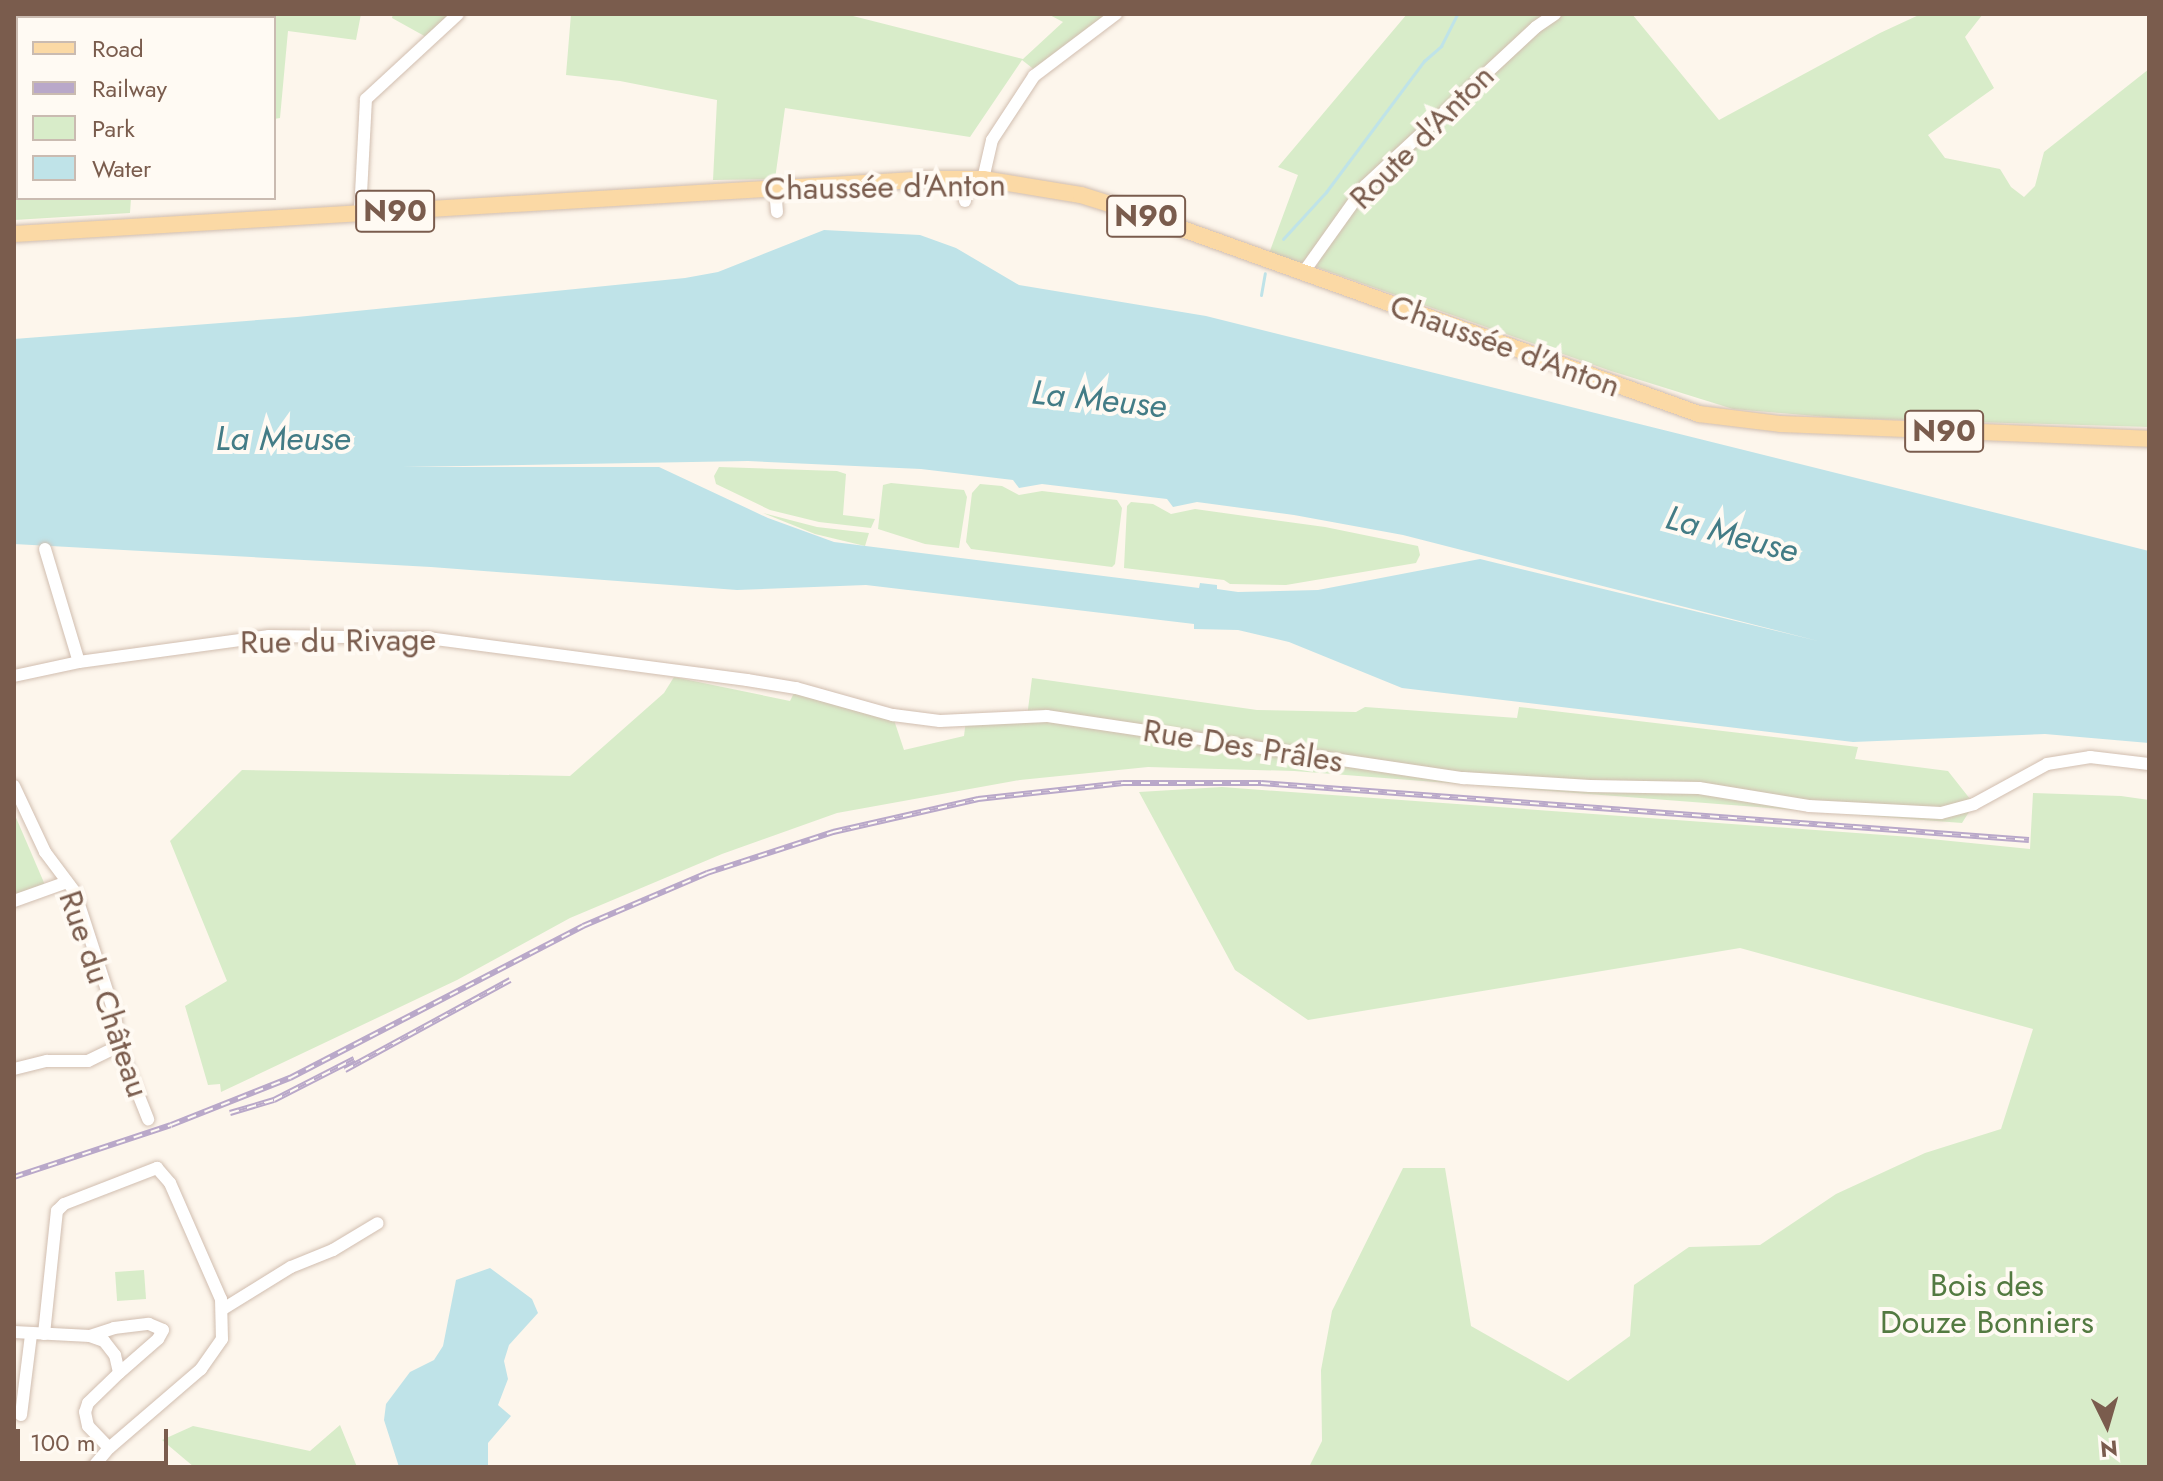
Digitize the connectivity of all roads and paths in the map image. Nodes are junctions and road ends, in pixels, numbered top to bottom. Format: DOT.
graph roads {
  1 [pos="458,14"];
  2 [pos="1116,14"];
  3 [pos="1555,14"];
  4 [pos="965,179"];
  5 [pos="983,179"];
  6 [pos="775,189"];
  7 [pos="965,201"];
  8 [pos="777,212"];
  9 [pos="360,213"];
  10 [pos="14,234"];
  11 [pos="1303,273"];
  12 [pos="2149,439"];
  13 [pos="45,549"];
  14 [pos="550,652"];
  15 [pos="79,662"];
  16 [pos="14,676"];
  17 [pos="2149,764"];
  18 [pos="14,786"];
  19 [pos="67,882"];
  20 [pos="14,901"];
  21 [pos="119,1046"];
  22 [pos="14,1069"];
  23 [pos="148,1119"];
  24 [pos="378,1223"];
  25 [pos="223,1309"];
  26 [pos="14,1332"];
  27 [pos="38,1334"];
  28 [pos="90,1336"];
  29 [pos="119,1373"];
  30 [pos="21,1415"];
  31 [pos="109,1448"];
  32 [pos="93,1467"];
  1 -- 9 [label="street"];
  2 -- 5 [label="street"];
  3 -- 11 [label="street, Route d'Anton"];
  4 -- 5 [label="main road, Chaussée d'Anton / N90"];
  4 -- 6 [label="main road, Chaussée d'Anton / N90"];
  4 -- 7 [label="street"];
  5 -- 11 [label="main road, Chaussée d'Anton / N90"];
  6 -- 8 [label="street"];
  6 -- 9 [label="main road, Chaussée d'Anton / N90"];
  9 -- 10 [label="main road, Chaussée d'Anton / N90"];
  11 -- 12 [label="main road, Chaussée d'Anton / N90"];
  13 -- 15 [label="street"];
  14 -- 15 [label="street, Rue du Rivage"];
  14 -- 17 [label="street, Rue Des Prâles"];
  15 -- 16 [label="street, Rue du Rivage"];
  18 -- 19 [label="street, Rue du Château"];
  19 -- 20 [label="street"];
  19 -- 21 [label="street, Rue du Château"];
  21 -- 22 [label="street"];
  21 -- 23 [label="street, Rue du Château"];
  24 -- 25 [label="street"];
  25 -- 27 [label="street"];
  25 -- 31 [label="street"];
  26 -- 27 [label="street"];
  27 -- 28 [label="street"];
  27 -- 30 [label="street"];
  28 -- 29 [label="street"];
  28 -- 29 [label="street"];
  29 -- 31 [label="street"];
  31 -- 32 [label="street"];
}
